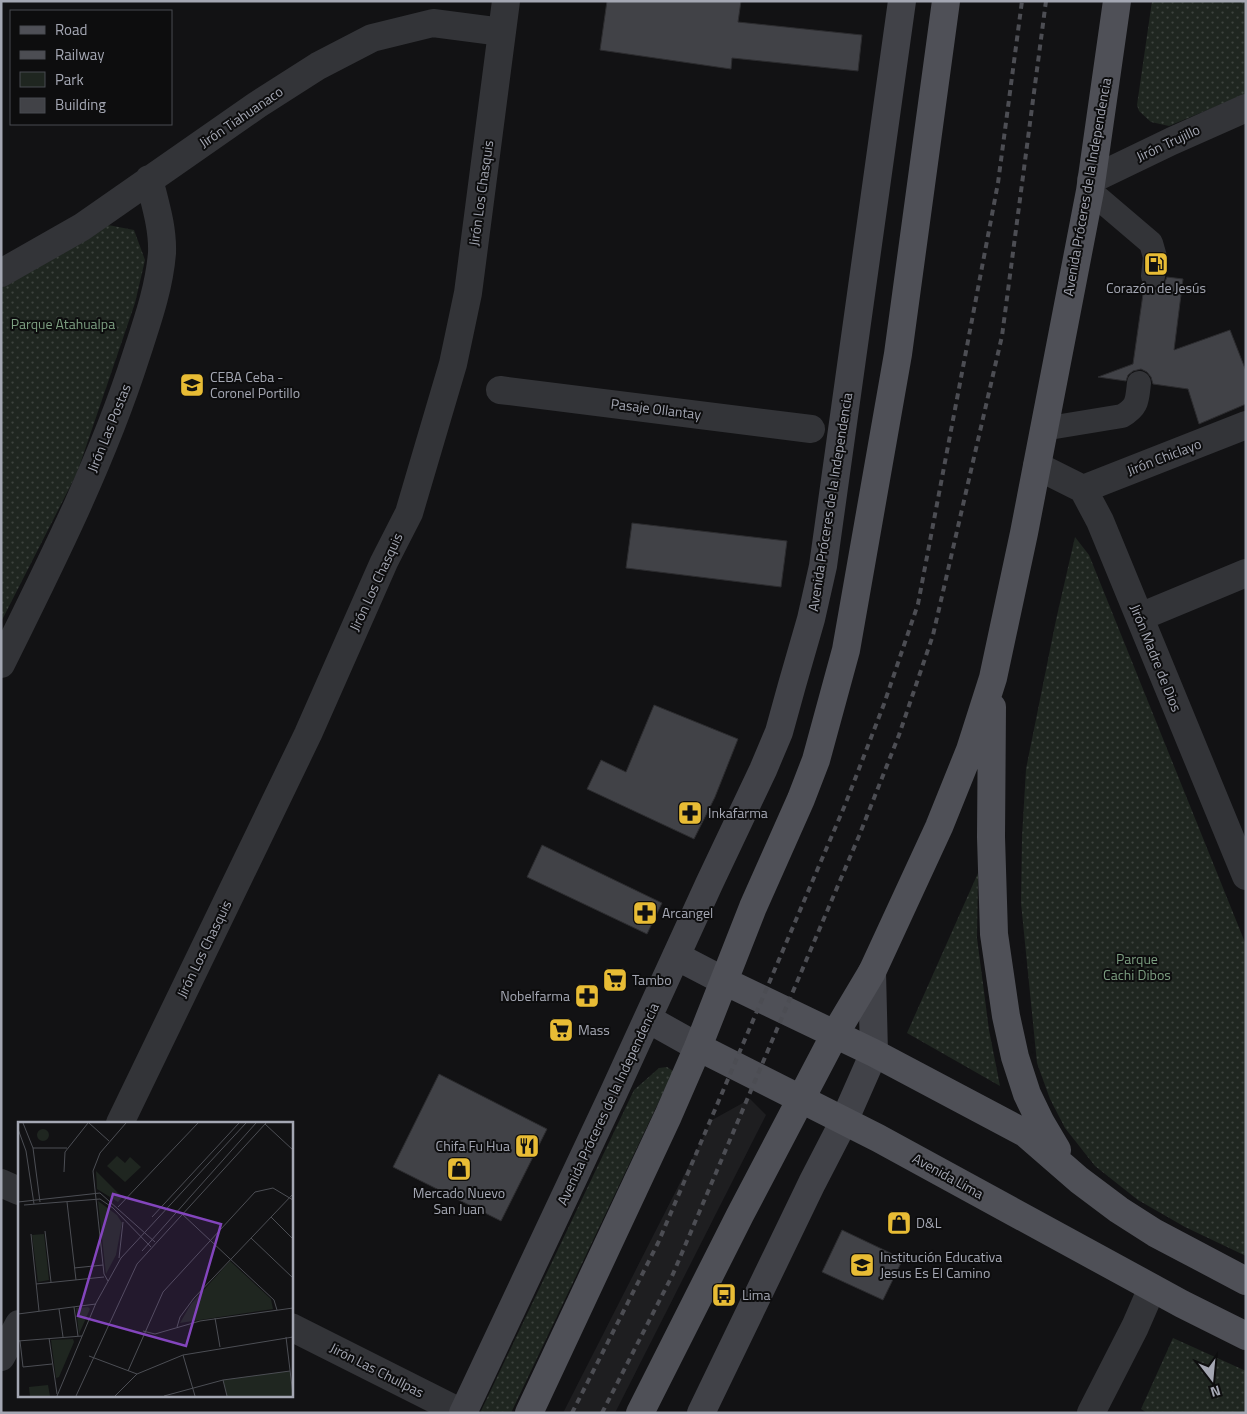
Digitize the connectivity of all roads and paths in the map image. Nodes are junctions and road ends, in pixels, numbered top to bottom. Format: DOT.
graph roads {
  1 [pos="506,1"];
  2 [pos="902,1"];
  3 [pos="946,1"];
  4 [pos="1117,1"];
  5 [pos="502,32"];
  6 [pos="1246,108"];
  7 [pos="149,179"];
  8 [pos="1090,185"];
  9 [pos="1,273"];
  10 [pos="1153,276"];
  11 [pos="1139,382"];
  12 [pos="500,390"];
  13 [pos="1246,425"];
  14 [pos="811,429"];
  15 [pos="1044,429"];
  16 [pos="1037,466"];
  17 [pos="1083,489"];
  18 [pos="1246,573"];
  19 [pos="1140,617"];
  20 [pos="1,664"];
  21 [pos="993,678"];
  22 [pos="1246,876"];
  23 [pos="676,956"];
  24 [pos="872,972"];
  25 [pos="724,981"];
  26 [pos="648,1019"];
  27 [pos="835,1034"];
  28 [pos="698,1047"];
  29 [pos="874,1053"];
  30 [pos="800,1100"];
  31 [pos="844,1121"];
  32 [pos="120,1122"];
  33 [pos="1069,1171"];
  34 [pos="1,1183"];
  35 [pos="18,1191"];
  36 [pos="1246,1281"];
  37 [pos="1152,1288"];
  38 [pos="18,1326"];
  39 [pos="292,1328"];
  40 [pos="1246,1336"];
  41 [pos="1,1357"];
  42 [pos="463,1413"];
  43 [pos="529,1413"];
  44 [pos="640,1413"];
  45 [pos="702,1413"];
  46 [pos="1091,1413"];
  1 -- 5 [label="street, Jirón Los Chasquis"];
  2 -- 23 [label="main road, Avenida Próceres de la Independencia"];
  3 -- 25 [label="main road"];
  4 -- 8 [label="main road, Avenida Próceres de la Independencia"];
  5 -- 7 [label="street, Jirón Tiahuanaco"];
  5 -- 32 [label="street, Jirón Los Chasquis"];
  6 -- 8 [label="street, Jirón Trujillo"];
  7 -- 9 [label="street, Jirón Tiahuanaco"];
  7 -- 20 [label="street, Jirón Las Postas"];
  8 -- 10 [label="lane"];
  8 -- 15 [label="main road, Avenida Próceres de la Independencia"];
  11 -- 15 [label="lane"];
  12 -- 14 [label="street, Pasaje Ollantay"];
  13 -- 17 [label="street, Jirón Chiclayo"];
  15 -- 16 [label="main road, Avenida Próceres de la Independencia"];
  16 -- 17 [label="street"];
  16 -- 21 [label="main road, Avenida Próceres de la Independencia"];
  17 -- 19 [label="street, Jirón Madre de Dios"];
  18 -- 19 [label="street"];
  19 -- 22 [label="street, Jirón Madre de Dios"];
  21 -- 24 [label="main road, Avenida Próceres de la Independencia"];
  21 -- 33 [label="main road"];
  23 -- 25 [label="main road"];
  23 -- 26 [label="main road, Avenida Próceres de la Independencia"];
  24 -- 27 [label="main road, Avenida Próceres de la Independencia"];
  24 -- 29 [label="main road, Avenida Próceres de la Independencia"];
  25 -- 27 [label="main road"];
  25 -- 28 [label="main road"];
  26 -- 28 [label="main road, Avenida Lima"];
  26 -- 42 [label="main road, Avenida Próceres de la Independencia"];
  27 -- 29 [label="main road"];
  27 -- 30 [label="main road, Avenida Próceres de la Independencia"];
  28 -- 30 [label="main road, Avenida Lima"];
  28 -- 43 [label="main road"];
  29 -- 31 [label="main road, Avenida Próceres de la Independencia"];
  29 -- 33 [label="main road"];
  30 -- 31 [label="main road, Avenida Lima"];
  30 -- 44 [label="main road, Avenida Próceres de la Independencia"];
  31 -- 37 [label="main road, Avenida Lima"];
  31 -- 45 [label="main road, Avenida Próceres de la Independencia"];
  33 -- 36 [label="main road"];
  34 -- 35 [label="street"];
  37 -- 40 [label="main road, Avenida Lima"];
  37 -- 46 [label="street"];
  38 -- 41 [label="street"];
  39 -- 42 [label="street, Jirón Las Chullpas"];
}
